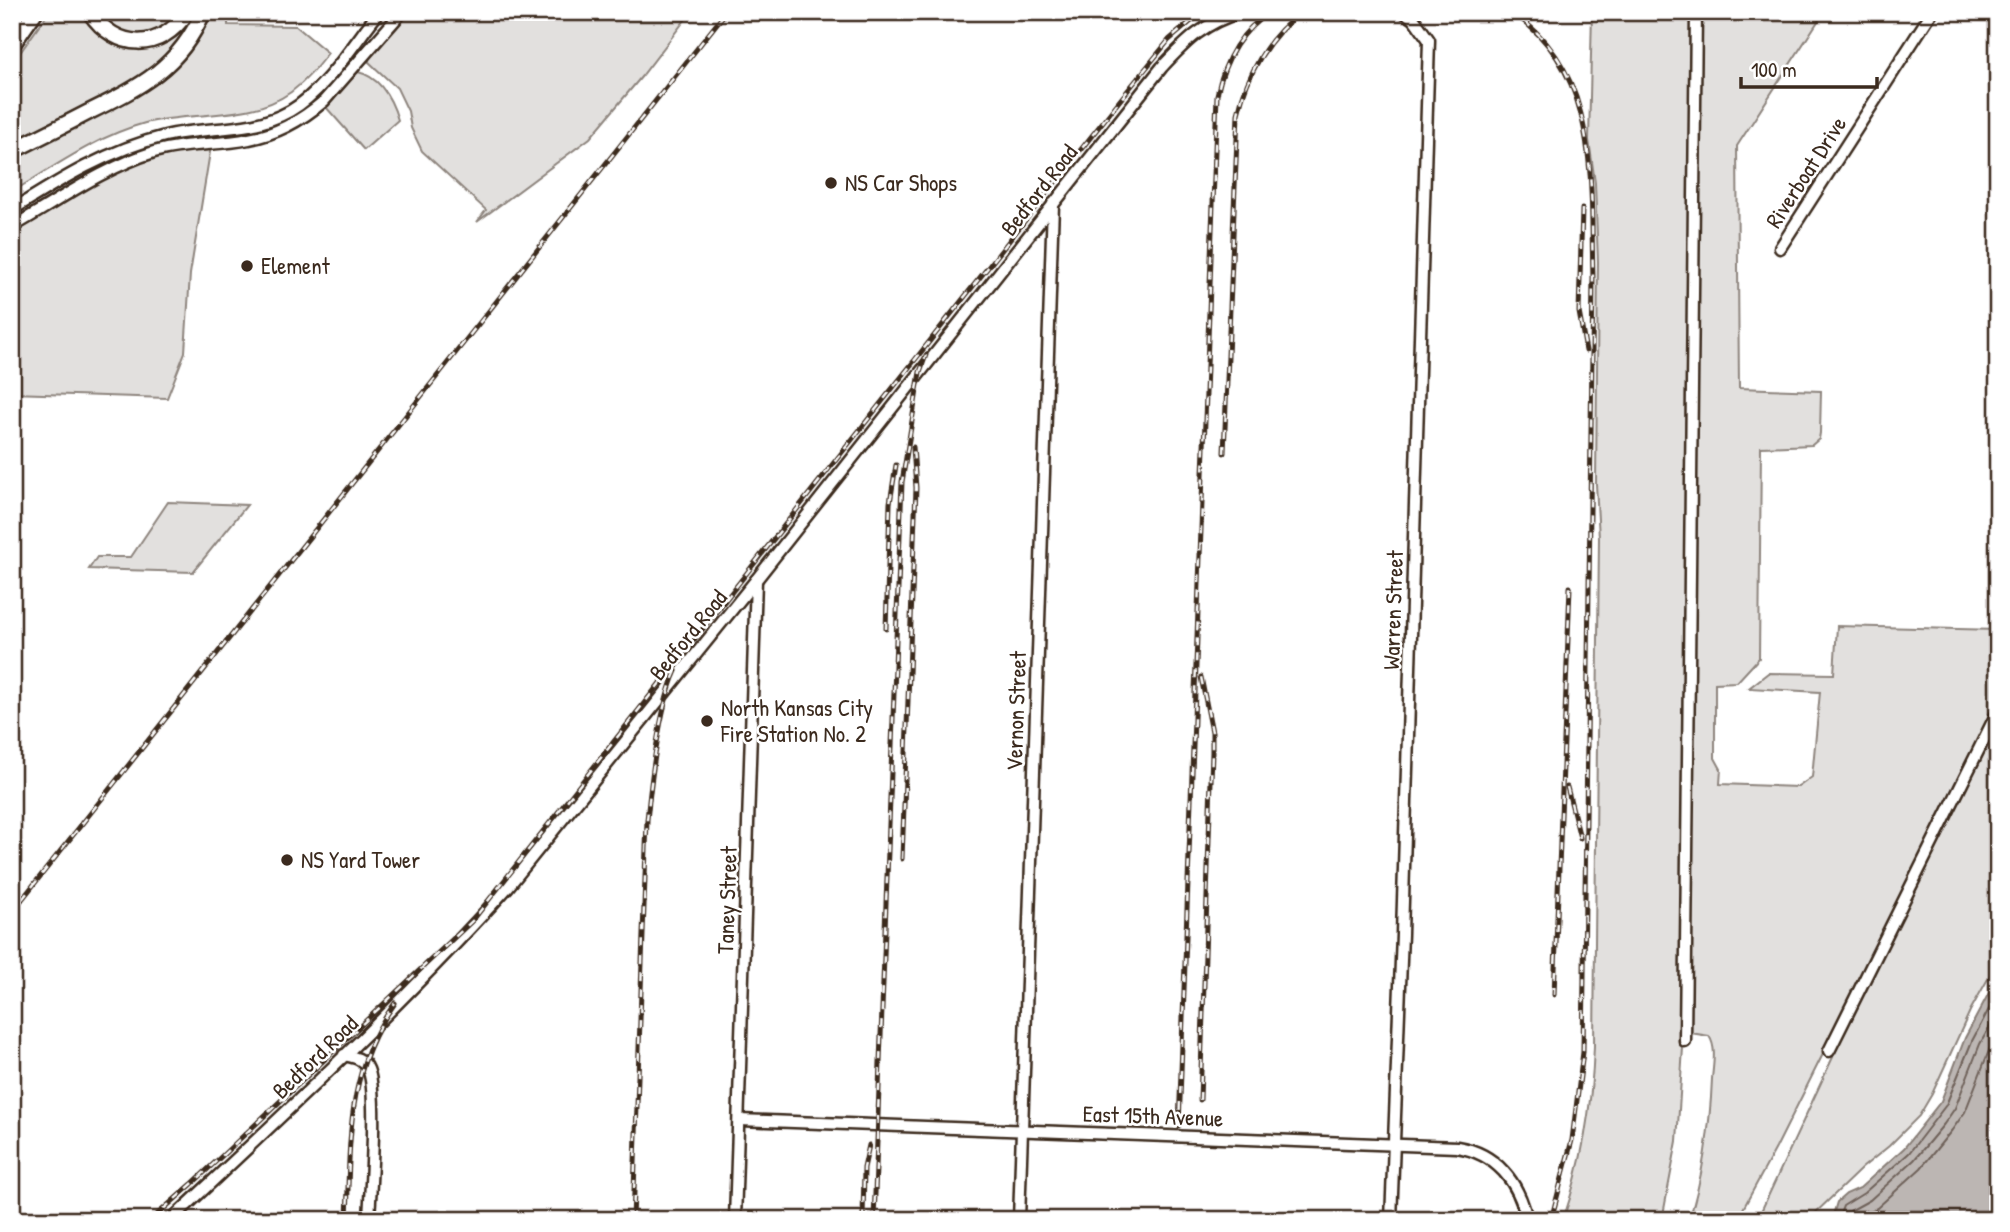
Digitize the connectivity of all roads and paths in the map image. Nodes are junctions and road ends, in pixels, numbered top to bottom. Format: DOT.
graph roads {
  1 [pos="35,12"];
  2 [pos="90,12"];
  3 [pos="187,12"];
  4 [pos="203,12"];
  5 [pos="379,12"];
  6 [pos="402,12"];
  7 [pos="1241,12"];
  8 [pos="1404,12"];
  9 [pos="1696,12"];
  10 [pos="1932,12"];
  11 [pos="12,45"];
  12 [pos="12,151"];
  13 [pos="1053,204"];
  14 [pos="12,210"];
  15 [pos="12,227"];
  16 [pos="1780,248"];
  17 [pos="756,580"];
  18 [pos="1998,711"];
  19 [pos="1685,1041"];
  20 [pos="1829,1051"];
  21 [pos="344,1055"];
  22 [pos="739,1120"];
  23 [pos="1022,1130"];
  24 [pos="1394,1145"];
  25 [pos="171,1220"];
  26 [pos="369,1220"];
  27 [pos="735,1220"];
  28 [pos="1019,1220"];
  29 [pos="1391,1220"];
  30 [pos="1527,1220"];
  1 -- 11 [label="highway"];
  2 -- 3 [label="highway"];
  4 -- 12 [label="highway"];
  5 -- 14 [label="street"];
  6 -- 15 [label="street"];
  7 -- 13 [label="street, Bedford Road"];
  8 -- 24 [label="street, Warren Street"];
  9 -- 19 [label="street"];
  10 -- 16 [label="street, Riverboat Drive"];
  13 -- 17 [label="street, Bedford Road"];
  13 -- 23 [label="street, Vernon Street"];
  17 -- 21 [label="street, Bedford Road"];
  17 -- 22 [label="street, Taney Street"];
  18 -- 20 [label="street"];
  21 -- 25 [label="street, Bedford Road"];
  21 -- 26 [label="street"];
  22 -- 23 [label="street, East 15th Avenue"];
  22 -- 27 [label="street, Taney Street"];
  23 -- 24 [label="street, East 15th Avenue"];
  23 -- 28 [label="street, Vernon Street"];
  24 -- 29 [label="street, Warren Street"];
  24 -- 30 [label="street, East 15th Avenue"];
}
